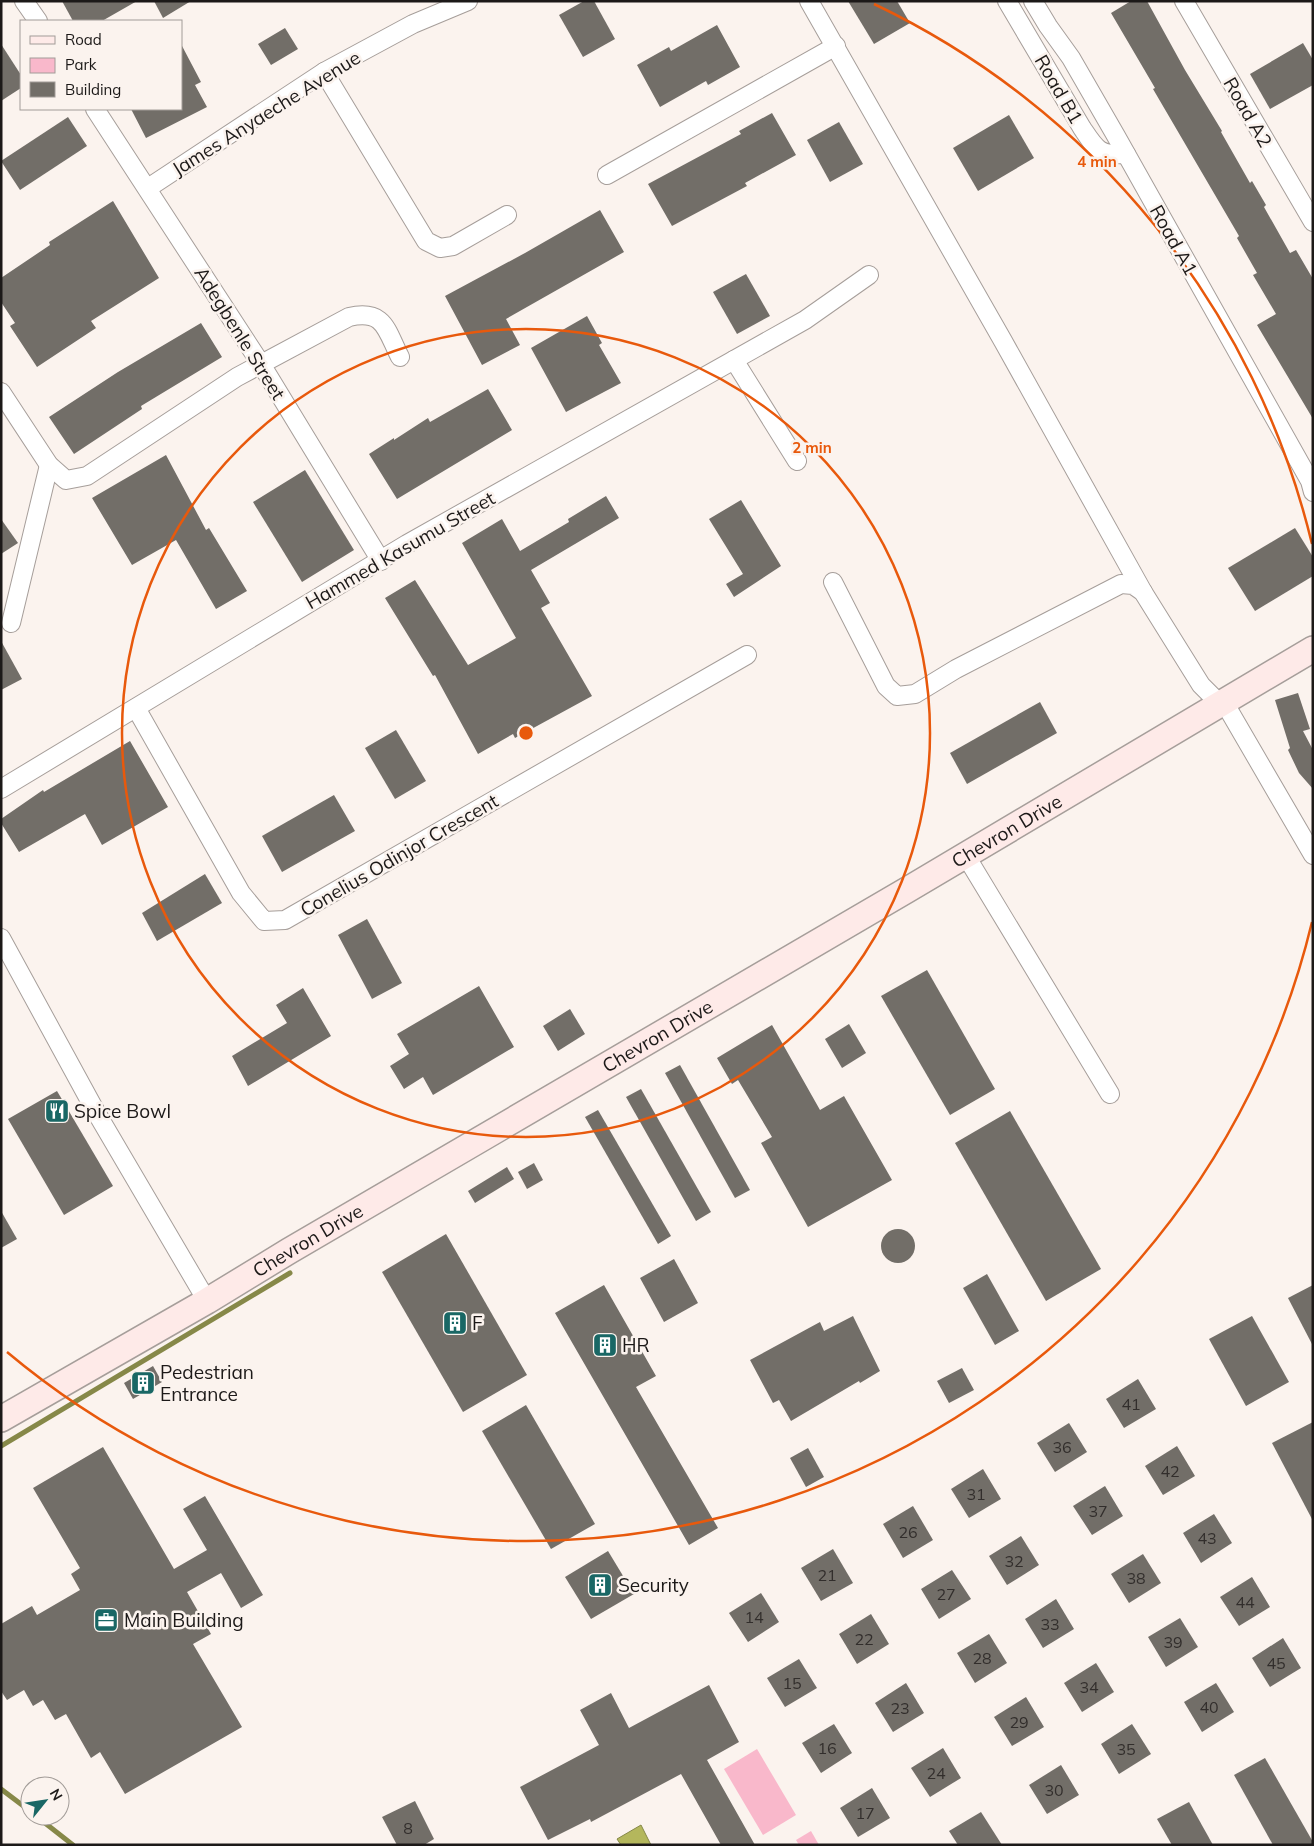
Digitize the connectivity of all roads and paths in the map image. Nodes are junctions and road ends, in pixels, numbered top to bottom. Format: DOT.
graph roads {
  1 [pos="24,1"];
  2 [pos="468,1"];
  3 [pos="809,1"];
  4 [pos="1007,1"];
  5 [pos="1033,1"];
  6 [pos="1184,1"];
  7 [pos="37,20"];
  8 [pos="836,46"];
  9 [pos="324,72"];
  10 [pos="96,110"];
  11 [pos="1126,154"];
  12 [pos="607,175"];
  13 [pos="148,188"];
  14 [pos="507,215"];
  15 [pos="1313,222"];
  16 [pos="869,275"];
  17 [pos="400,357"];
  18 [pos="734,360"];
  19 [pos="261,364"];
  20 [pos="1,392"];
  21 [pos="797,461"];
  22 [pos="49,465"];
  23 [pos="1312,486"];
  24 [pos="380,561"];
  25 [pos="833,582"];
  26 [pos="1143,592"];
  27 [pos="11,623"];
  28 [pos="1313,649"];
  29 [pos="747,655"];
  30 [pos="1224,702"];
  31 [pos="136,708"];
  32 [pos="1,789"];
  33 [pos="1313,855"];
  34 [pos="966,856"];
  35 [pos="1,938"];
  36 [pos="1110,1094"];
  37 [pos="207,1301"];
  38 [pos="1,1419"];
  1 -- 7 [label="street"];
  2 -- 9 [label="street, James Anyaeche Avenue"];
  3 -- 8 [label="street"];
  4 -- 11 [label="street, Road B1"];
  5 -- 11 [label="street, Road A1"];
  6 -- 15 [label="street, Road A2"];
  8 -- 12 [label="street"];
  8 -- 26 [label="street"];
  9 -- 13 [label="street, James Anyaeche Avenue"];
  9 -- 14 [label="street"];
  10 -- 13 [label="street, Adegbenle Street"];
  11 -- 23 [label="street, Road A1"];
  13 -- 19 [label="street, Adegbenle Street"];
  16 -- 18 [label="street, Hammed Kasumu Street"];
  17 -- 19 [label="street"];
  18 -- 21 [label="street"];
  18 -- 24 [label="street, Hammed Kasumu Street"];
  19 -- 22 [label="street"];
  19 -- 24 [label="street, Adegbenle Street"];
  20 -- 22 [label="street"];
  22 -- 27 [label="street"];
  24 -- 31 [label="street, Hammed Kasumu Street"];
  25 -- 26 [label="street"];
  26 -- 30 [label="street"];
  28 -- 30 [label="main road, Chevron Drive"];
  29 -- 31 [label="street, Conelius Odinjor Crescent"];
  30 -- 33 [label="street"];
  30 -- 34 [label="main road, Chevron Drive"];
  31 -- 32 [label="street, Hammed Kasumu Street"];
  34 -- 36 [label="street"];
  34 -- 37 [label="main road, Chevron Drive"];
  35 -- 37 [label="street"];
  37 -- 38 [label="main road, Chevron Drive"];
}
